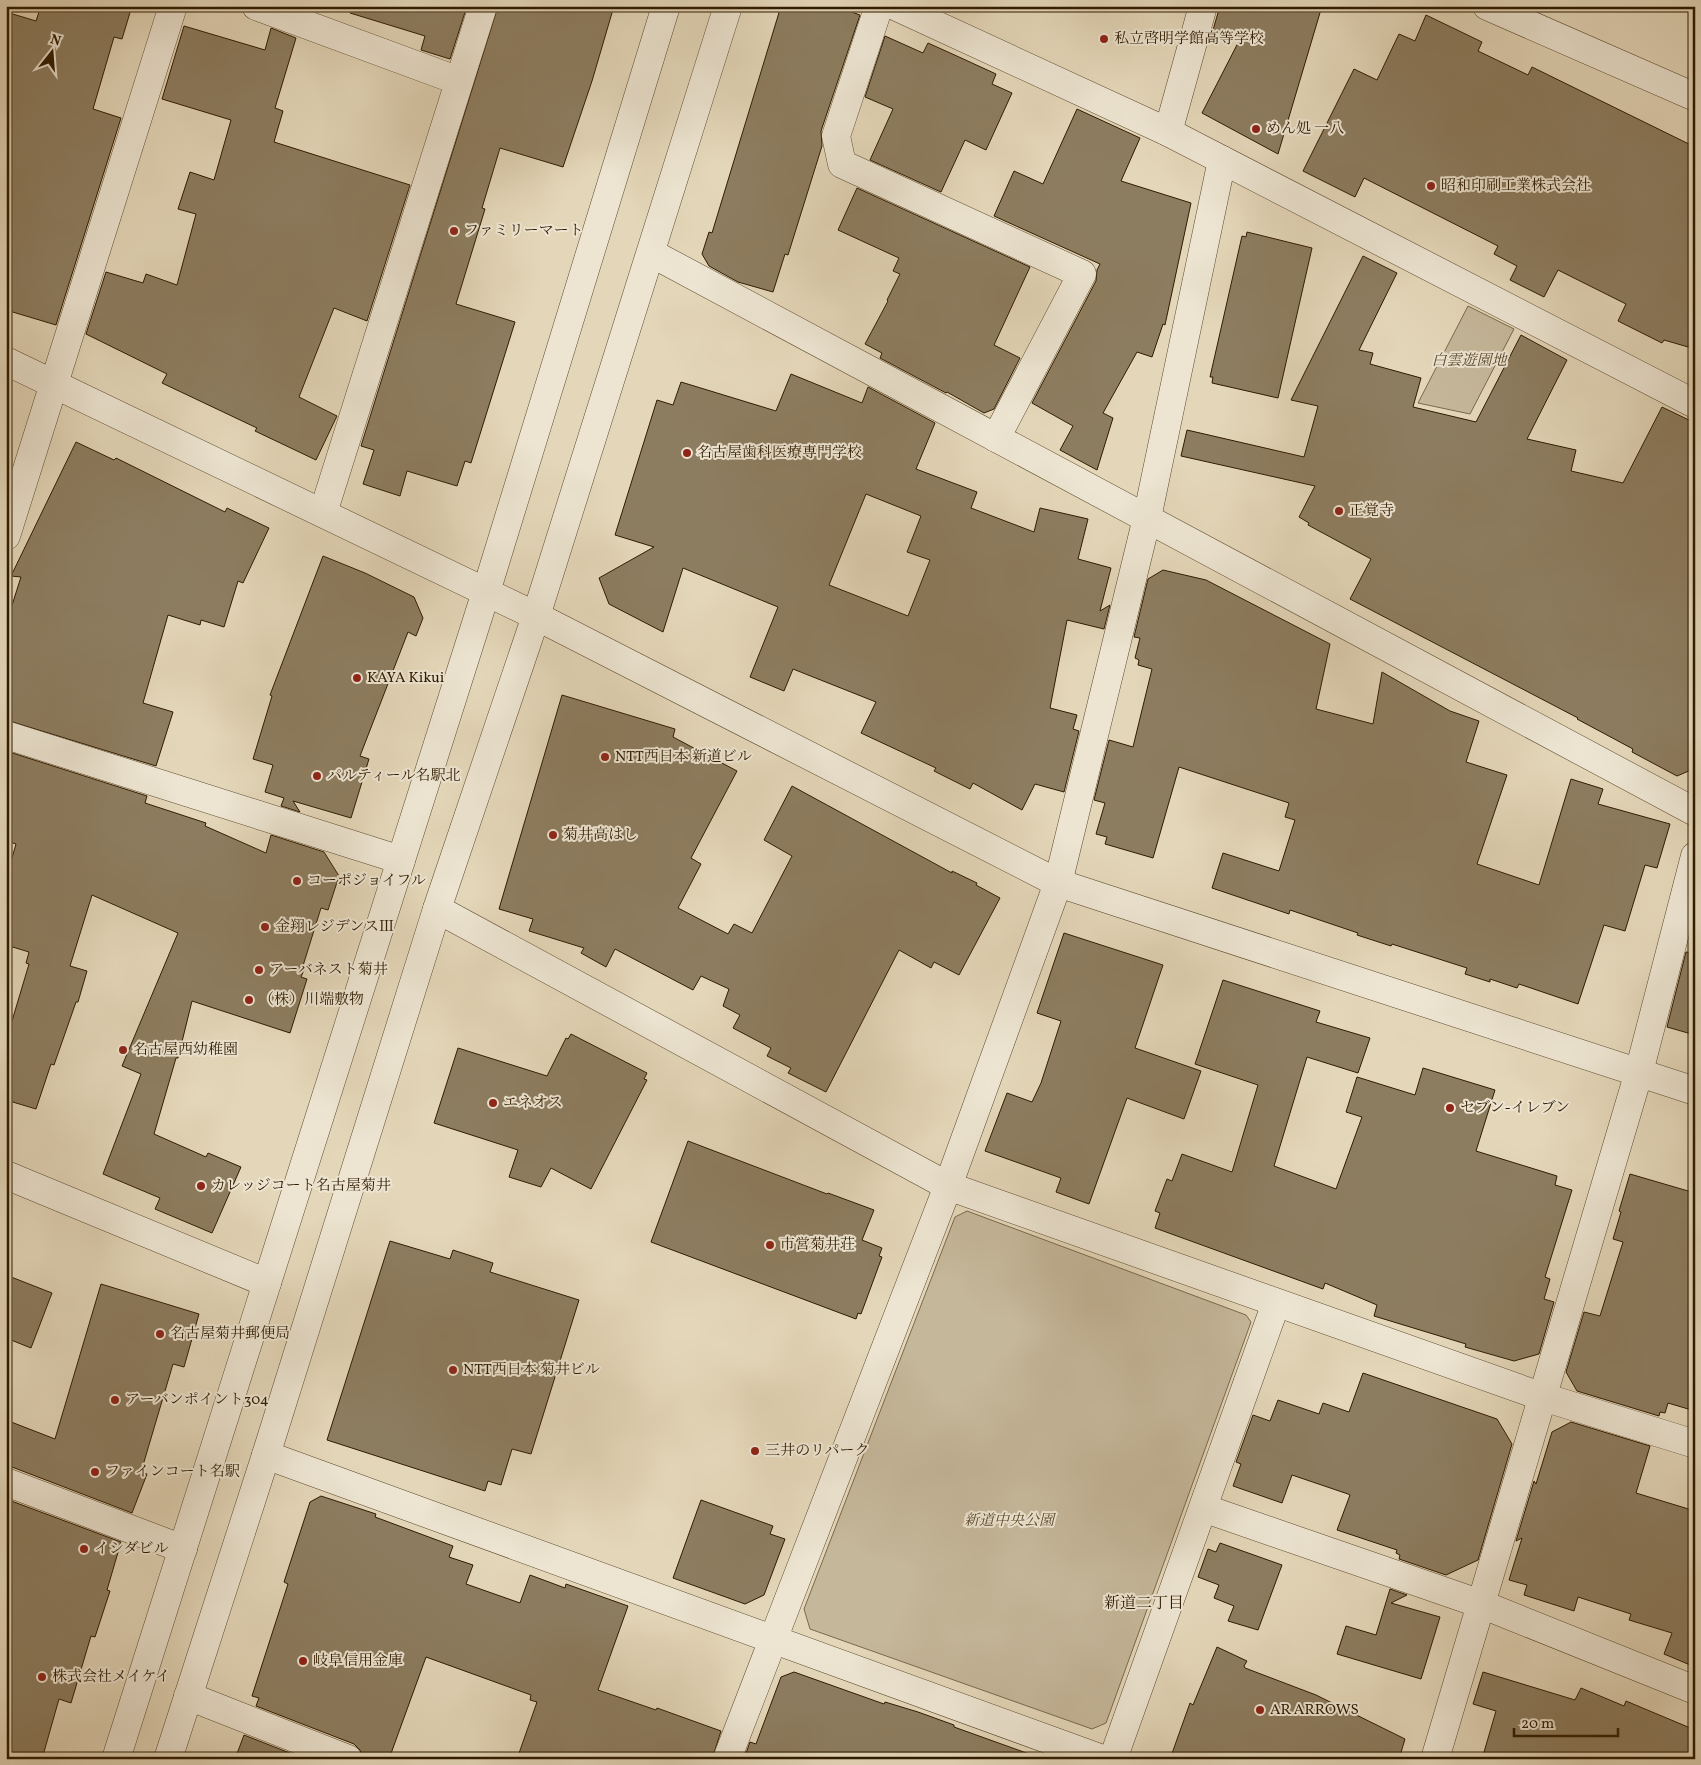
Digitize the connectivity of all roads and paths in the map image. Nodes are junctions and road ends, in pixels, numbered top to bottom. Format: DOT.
graph roads {
  1 [pos="173,6"];
  2 [pos="256,6"];
  3 [pos="483,6"];
  4 [pos="666,6"];
  5 [pos="728,6"];
  6 [pos="879,6"];
  7 [pos="895,6"];
  8 [pos="1203,6"];
  9 [pos="1487,6"];
  10 [pos="460,81"];
  11 [pos="1695,97"];
  12 [pos="1168,132"];
  13 [pos="1222,160"];
  14 [pos="650,253"];
  15 [pos="6,361"];
  16 [pos="54,384"];
  17 [pos="1695,404"];
  18 [pos="996,438"];
  19 [pos="324,513"];
  20 [pos="1147,518"];
  21 [pos="6,536"];
  22 [pos="486,592"];
  23 [pos="536,616"];
  24 [pos="6,735"];
  25 [pos="1695,812"];
  26 [pos="1695,856"];
  27 [pos="401,860"];
  28 [pos="1058,883"];
  29 [pos="437,909"];
  30 [pos="1639,1072"];
  31 [pos="1695,1091"];
  32 [pos="6,1175"];
  33 [pos="948,1186"];
  34 [pos="267,1284"];
  35 [pos="1276,1303"];
  36 [pos="1542,1397"];
  37 [pos="1695,1444"];
  38 [pos="266,1455"];
  39 [pos="6,1482"];
  40 [pos="1202,1508"];
  41 [pos="183,1549"];
  42 [pos="1481,1604"];
  43 [pos="773,1639"];
  44 [pos="1695,1690"];
  45 [pos="188,1696"];
  46 [pos="116,1759"];
  47 [pos="168,1759"];
  48 [pos="348,1759"];
  49 [pos="727,1759"];
  50 [pos="1102,1759"];
  51 [pos="1113,1759"];
  52 [pos="1435,1759"];
  1 -- 16 [label="street"];
  2 -- 10 [label="street"];
  3 -- 10 [label="street"];
  4 -- 22 [label="street"];
  5 -- 14 [label="street"];
  6 -- 18 [label="street"];
  7 -- 12 [label="street"];
  8 -- 12 [label="street"];
  9 -- 11 [label="street"];
  10 -- 19 [label="street"];
  12 -- 13 [label="street"];
  13 -- 17 [label="street"];
  13 -- 20 [label="street"];
  14 -- 18 [label="street"];
  14 -- 23 [label="street"];
  15 -- 16 [label="street"];
  16 -- 19 [label="street"];
  16 -- 21 [label="street"];
  18 -- 20 [label="street"];
  19 -- 22 [label="street"];
  20 -- 25 [label="street"];
  20 -- 28 [label="street"];
  22 -- 23 [label="street"];
  22 -- 27 [label="street"];
  23 -- 28 [label="street"];
  23 -- 29 [label="street"];
  24 -- 27 [label="street"];
  26 -- 30 [label="street"];
  27 -- 34 [label="street"];
  28 -- 30 [label="street"];
  28 -- 33 [label="street"];
  29 -- 33 [label="street"];
  29 -- 38 [label="street"];
  30 -- 31 [label="street"];
  30 -- 36 [label="street"];
  32 -- 34 [label="street"];
  33 -- 35 [label="street"];
  33 -- 43 [label="street"];
  34 -- 41 [label="street"];
  35 -- 36 [label="street"];
  35 -- 40 [label="street"];
  36 -- 37 [label="street"];
  36 -- 42 [label="street"];
  38 -- 43 [label="street"];
  38 -- 45 [label="street"];
  39 -- 41 [label="street"];
  40 -- 42 [label="street"];
  40 -- 51 [label="street"];
  41 -- 46 [label="street"];
  42 -- 44 [label="street"];
  42 -- 52 [label="street"];
  43 -- 49 [label="street"];
  43 -- 50 [label="street"];
  45 -- 47 [label="street"];
  45 -- 48 [label="street"];
}
